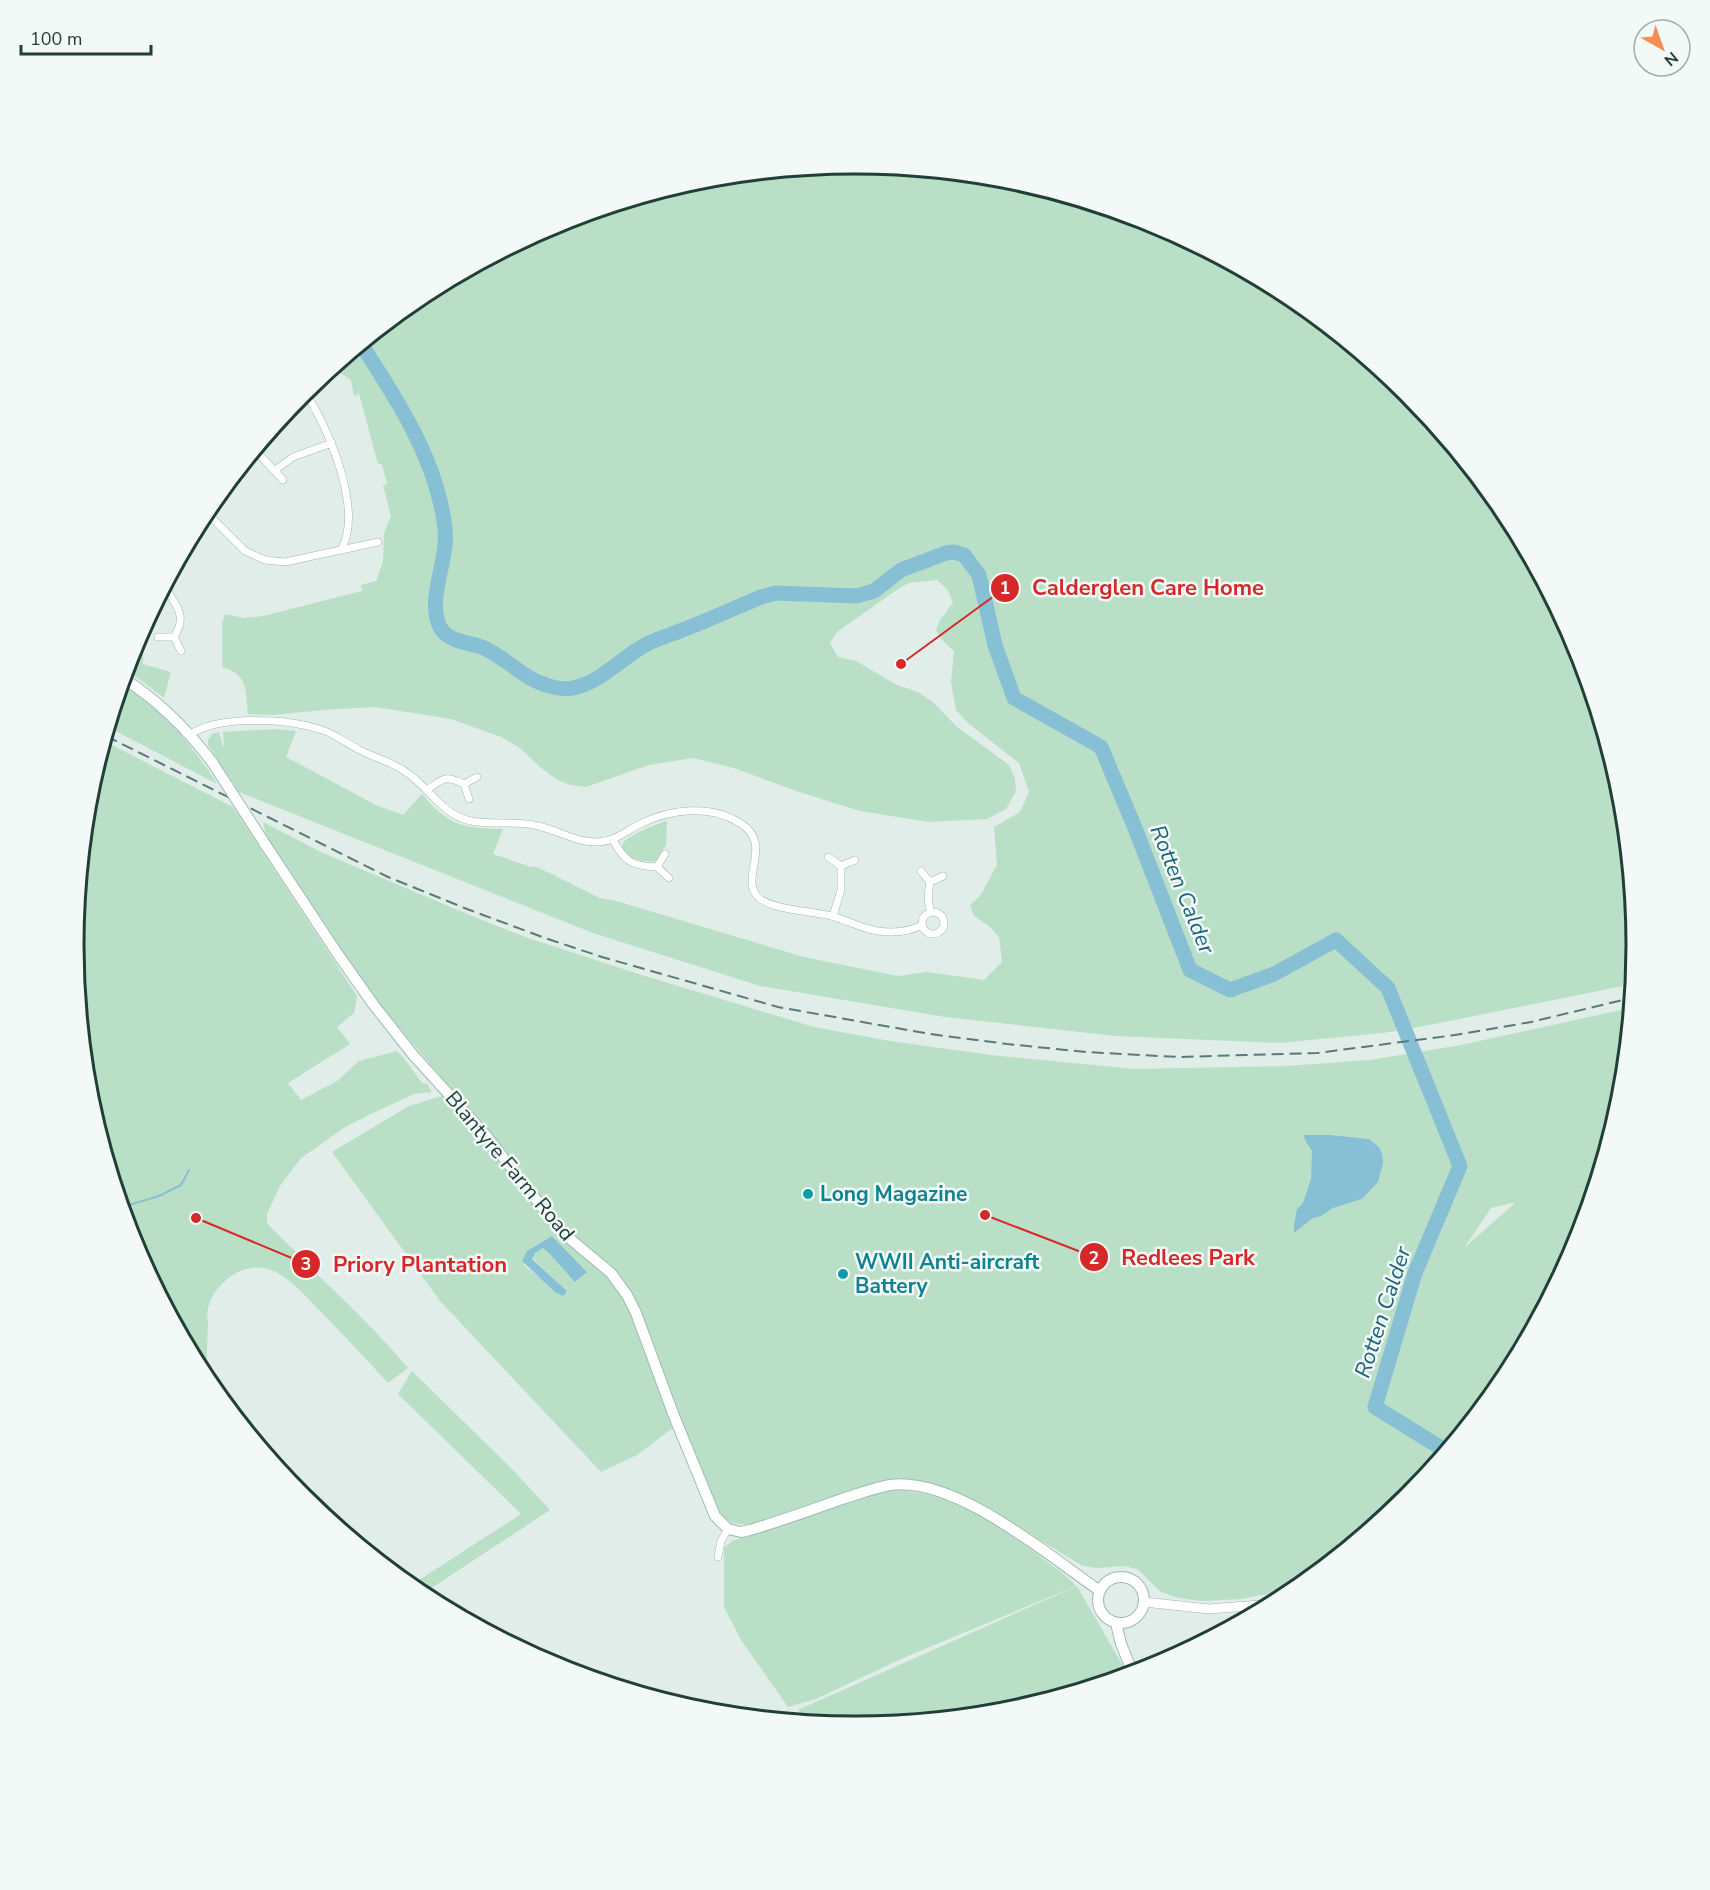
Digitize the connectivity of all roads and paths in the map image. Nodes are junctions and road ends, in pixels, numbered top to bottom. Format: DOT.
graph roads {
  1 [pos="310,400"];
  2 [pos="332,443"];
  3 [pos="260,455"];
  4 [pos="274,471"];
  5 [pos="283,480"];
  6 [pos="213,519"];
  7 [pos="378,542"];
  8 [pos="341,550"];
  9 [pos="169,594"];
  10 [pos="158,637"];
  11 [pos="174,637"];
  12 [pos="180,651"];
  13 [pos="130,683"];
  14 [pos="190,735"];
  15 [pos="477,777"];
  16 [pos="464,784"];
  17 [pos="427,790"];
  18 [pos="469,799"];
  19 [pos="613,840"];
  20 [pos="665,854"];
  21 [pos="828,857"];
  22 [pos="855,860"];
  23 [pos="841,866"];
  24 [pos="657,867"];
  25 [pos="921,871"];
  26 [pos="943,876"];
  27 [pos="669,878"];
  28 [pos="930,882"];
  29 [pos="931,912"];
  30 [pos="833,916"];
  31 [pos="922,925"];
  32 [pos="728,1529"];
  33 [pos="718,1557"];
  34 [pos="1100,1591"];
  35 [pos="1144,1602"];
  36 [pos="1252,1606"];
  37 [pos="1116,1623"];
  38 [pos="1130,1665"];
  1 -- 2 [label="street"];
  2 -- 4 [label="street"];
  2 -- 8 [label="street"];
  3 -- 4 [label="street"];
  4 -- 5 [label="street"];
  6 -- 8 [label="street"];
  7 -- 8 [label="street"];
  9 -- 11 [label="street"];
  10 -- 11 [label="street"];
  11 -- 12 [label="street"];
  13 -- 14 [label="main road, Blantyre Farm Road"];
  14 -- 17 [label="street"];
  14 -- 32 [label="main road, Blantyre Farm Road, bridge"];
  15 -- 16 [label="street"];
  16 -- 17 [label="street"];
  16 -- 18 [label="street"];
  17 -- 19 [label="street"];
  19 -- 24 [label="street"];
  19 -- 30 [label="street"];
  20 -- 24 [label="street"];
  21 -- 23 [label="street"];
  22 -- 23 [label="street"];
  23 -- 30 [label="street"];
  24 -- 27 [label="street"];
  25 -- 28 [label="street"];
  26 -- 28 [label="street"];
  28 -- 29 [label="street"];
  29 -- 31 [label="street"];
  29 -- 31 [label="street"];
  30 -- 31 [label="street"];
  32 -- 33 [label="street"];
  32 -- 34 [label="main road"];
  34 -- 35 [label="main road"];
  34 -- 37 [label="main road"];
  35 -- 36 [label="street"];
  35 -- 37 [label="main road"];
  37 -- 38 [label="main road"];
}
